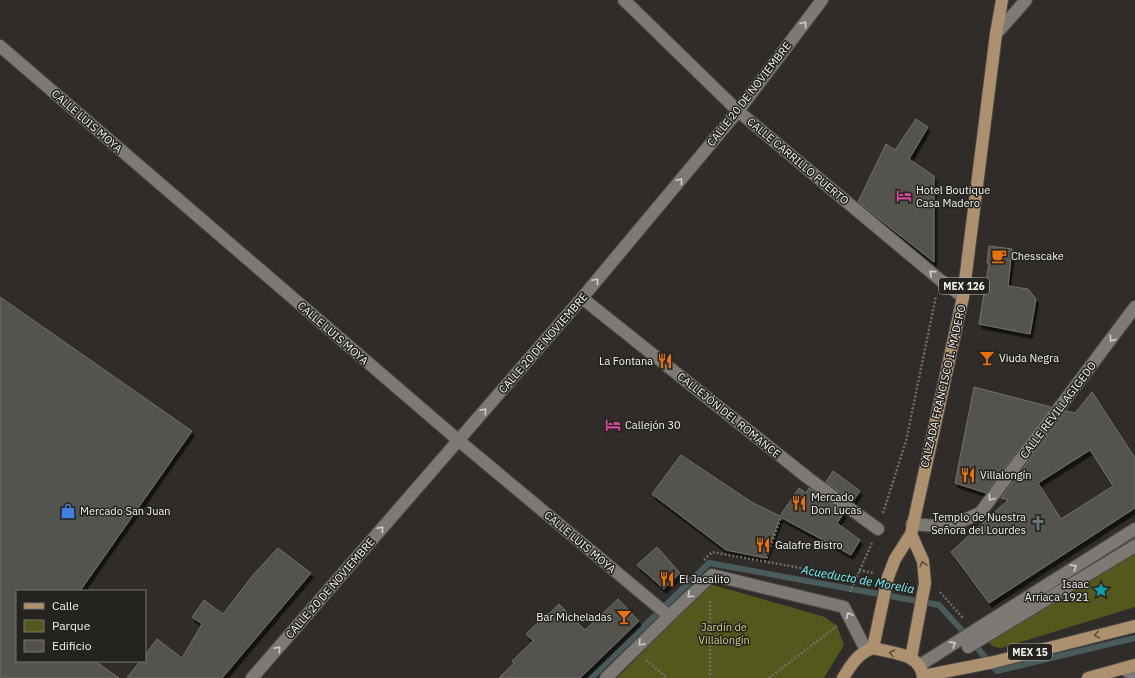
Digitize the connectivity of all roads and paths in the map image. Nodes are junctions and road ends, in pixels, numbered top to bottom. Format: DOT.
graph roads {
  1 [pos="624,0"];
  2 [pos="822,0"];
  3 [pos="1002,0"];
  4 [pos="1026,0"];
  5 [pos="996,34"];
  6 [pos="0,46"];
  7 [pos="738,110"];
  8 [pos="940,279"];
  9 [pos="963,297"];
  10 [pos="582,298"];
  11 [pos="1135,307"];
  12 [pos="458,440"];
  13 [pos="781,517"];
  14 [pos="878,529"];
  15 [pos="912,529"];
  16 [pos="1135,529"];
  17 [pos="1135,546"];
  18 [pos="712,552"];
  19 [pos="765,562"];
  20 [pos="859,570"];
  21 [pos="856,578"];
  22 [pos="939,591"];
  23 [pos="710,600"];
  24 [pos="669,616"];
  25 [pos="831,621"];
  26 [pos="837,626"];
  27 [pos="1135,626"];
  28 [pos="974,631"];
  29 [pos="839,632"];
  30 [pos="968,647"];
  31 [pos="869,649"];
  32 [pos="645,659"];
  33 [pos="1130,667"];
  34 [pos="919,669"];
  35 [pos="252,678"];
  36 [pos="606,678"];
  37 [pos="667,678"];
  38 [pos="710,678"];
  39 [pos="769,678"];
  40 [pos="843,678"];
  41 [pos="1088,678"];
  42 [pos="1135,678"];
  1 -- 7 [label="street, CALLE CARRILLO PUERTO"];
  7 -- 2 [label="street, CALLE 20 DE NOVIEMBRE, one-way"];
  3 -- 5 [label="main road, CALZADA FRANCISCO I. MADERO / MEX 126"];
  4 -- 5 [label="street"];
  5 -- 9 [label="main road, CALZADA FRANCISCO I. MADERO / MEX 126"];
  6 -- 12 [label="street, CALLE LUIS MOYA"];
  8 -- 7 [label="street, CALLE CARRILLO PUERTO, one-way"];
  10 -- 7 [label="street, CALLE 20 DE NOVIEMBRE, one-way"];
  8 -- 9 [label="street, CALLE CARRILLO PUERTO"];
  8 -- 14 [label="path"];
  9 -- 15 [label="main road, CALZADA FRANCISCO I. MADERO / MEX 126"];
  12 -- 10 [label="street, CALLE 20 DE NOVIEMBRE, one-way"];
  10 -- 14 [label="street, CALLEJÓN DEL ROMANCE"];
  11 -- 15 [label="street, CALLE REVILLAGIGEDO, one-way"];
  12 -- 24 [label="street, CALLE LUIS MOYA"];
  35 -- 12 [label="street, CALLE 20 DE NOVIEMBRE, one-way"];
  13 -- 19 [label="path"];
  14 -- 20 [label="path"];
  15 -- 31 [label="main road, MEX 126"];
  34 -- 15 [label="main road, one-way"];
  28 -- 16 [label="street, one-way"];
  17 -- 30 [label="street"];
  18 -- 19 [label="path"];
  19 -- 21 [label="path"];
  22 -- 28 [label="path"];
  23 -- 38 [label="path"];
  31 -- 24 [label="street, one-way"];
  24 -- 36 [label="street, one-way"];
  25 -- 26 [label="path"];
  26 -- 29 [label="path"];
  26 -- 39 [label="path"];
  27 -- 34 [label="main road, MEX 15, one-way"];
  34 -- 28 [label="street, one-way"];
  34 -- 31 [label="main road, MEX 15, one-way"];
  31 -- 40 [label="main road"];
  32 -- 37 [label="path"];
  33 -- 41 [label="main road"];
  33 -- 42 [label="street"];
}
